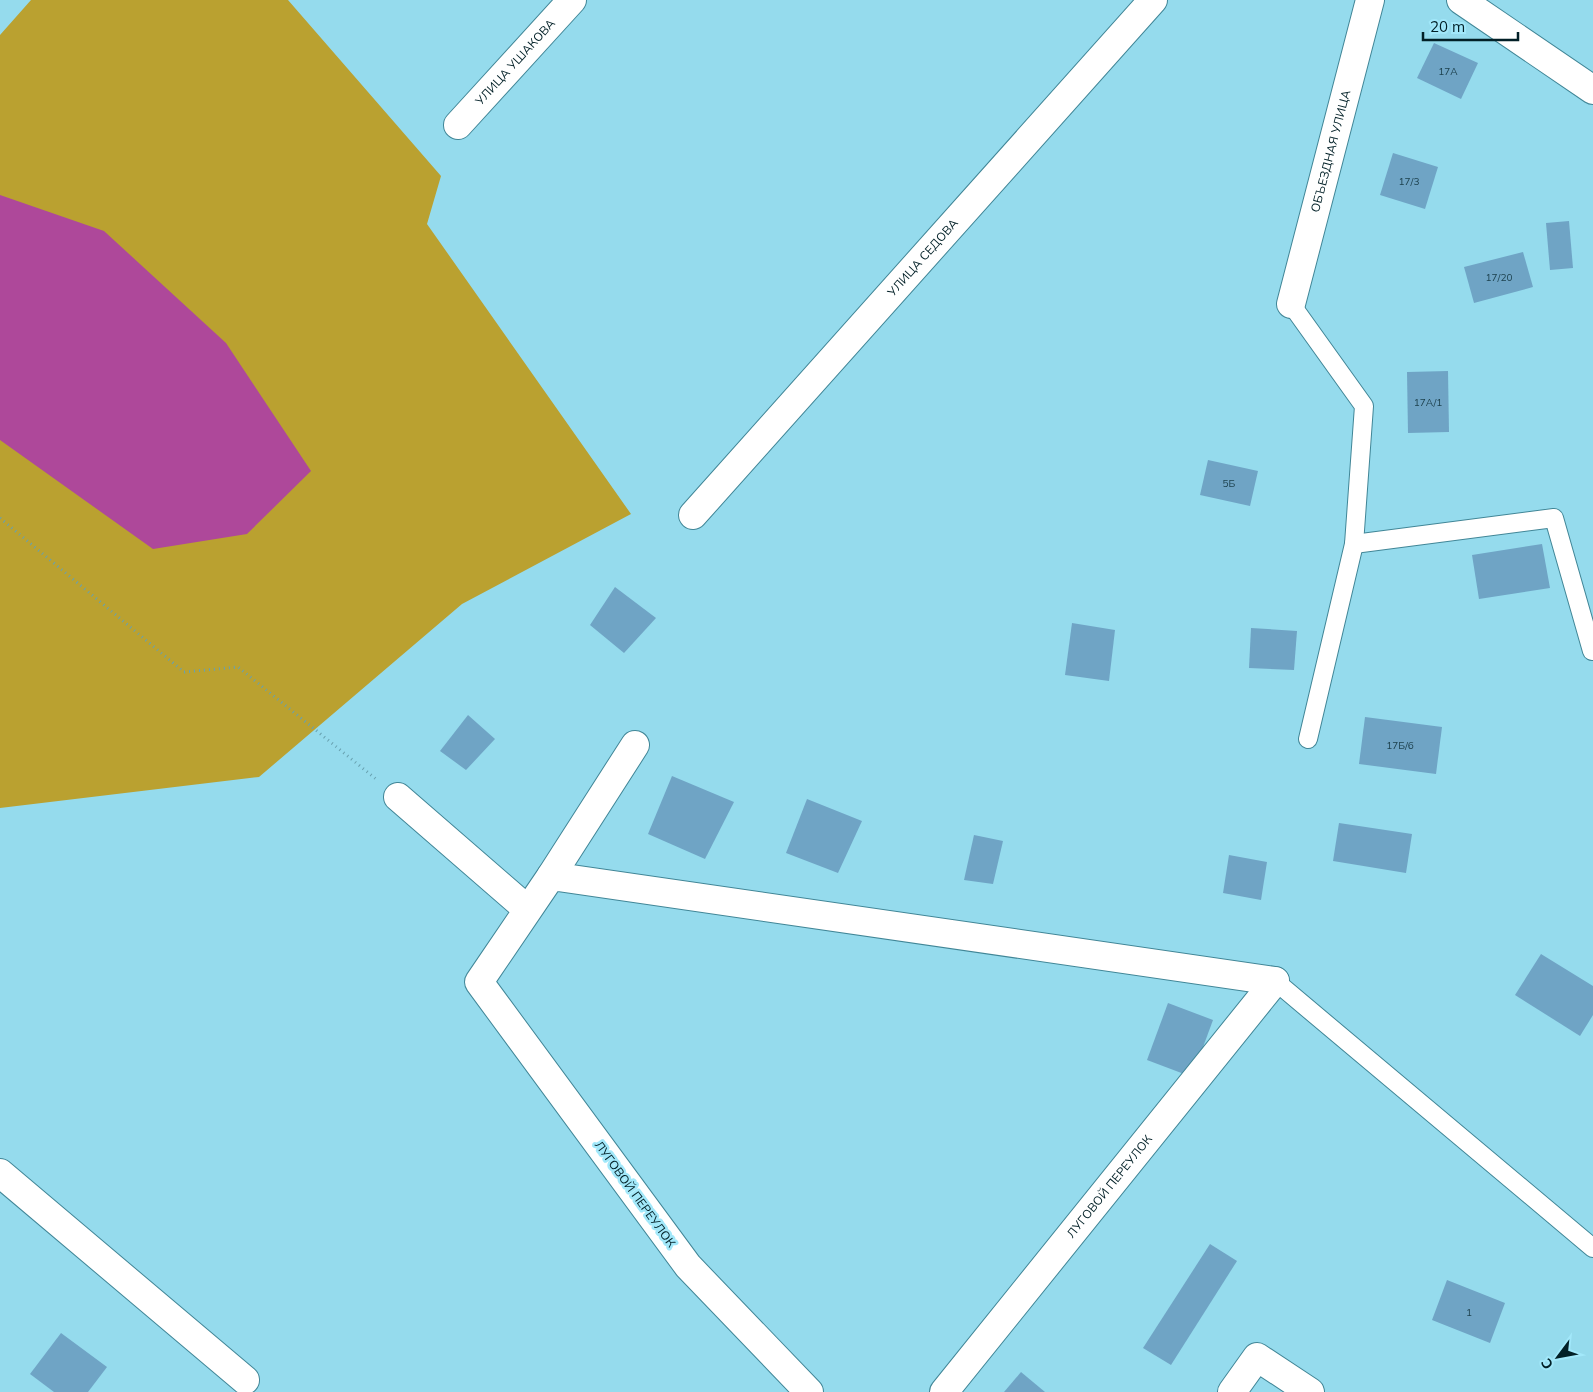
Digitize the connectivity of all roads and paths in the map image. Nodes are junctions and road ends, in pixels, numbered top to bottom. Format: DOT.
graph roads {
  1 [pos="572,0"];
  2 [pos="1153,0"];
  3 [pos="1370,0"];
  4 [pos="1461,0"];
  5 [pos="1593,90"];
  6 [pos="458,124"];
  7 [pos="1291,304"];
  8 [pos="693,515"];
  9 [pos="0,518"];
  10 [pos="1354,544"];
  11 [pos="1592,651"];
  12 [pos="1308,739"];
  13 [pos="634,745"];
  14 [pos="398,797"];
  15 [pos="551,876"];
  16 [pos="527,909"];
  17 [pos="1275,980"];
  18 [pos="0,1173"];
  19 [pos="1593,1248"];
  20 [pos="247,1388"];
  21 [pos="809,1392"];
  22 [pos="944,1392"];
  23 [pos="1232,1392"];
  24 [pos="1310,1392"];
  1 -- 6 [label="street, УЛИЦА УШАКОВА"];
  2 -- 8 [label="street, УЛИЦА СЕДОВА"];
  3 -- 7 [label="street, ОБЪЕЗДНАЯ УЛИЦА"];
  4 -- 5 [label="street"];
  7 -- 10 [label="lane"];
  9 -- 14 [label="path"];
  10 -- 11 [label="lane"];
  10 -- 12 [label="lane"];
  13 -- 15 [label="street"];
  14 -- 16 [label="street"];
  15 -- 16 [label="street"];
  15 -- 17 [label="street"];
  16 -- 21 [label="street, ЛУГОВОЙ ПЕРЕУЛОК"];
  17 -- 19 [label="lane"];
  17 -- 22 [label="street, ЛУГОВОЙ ПЕРЕУЛОК"];
  18 -- 20 [label="street"];
  23 -- 24 [label="street"];
}
